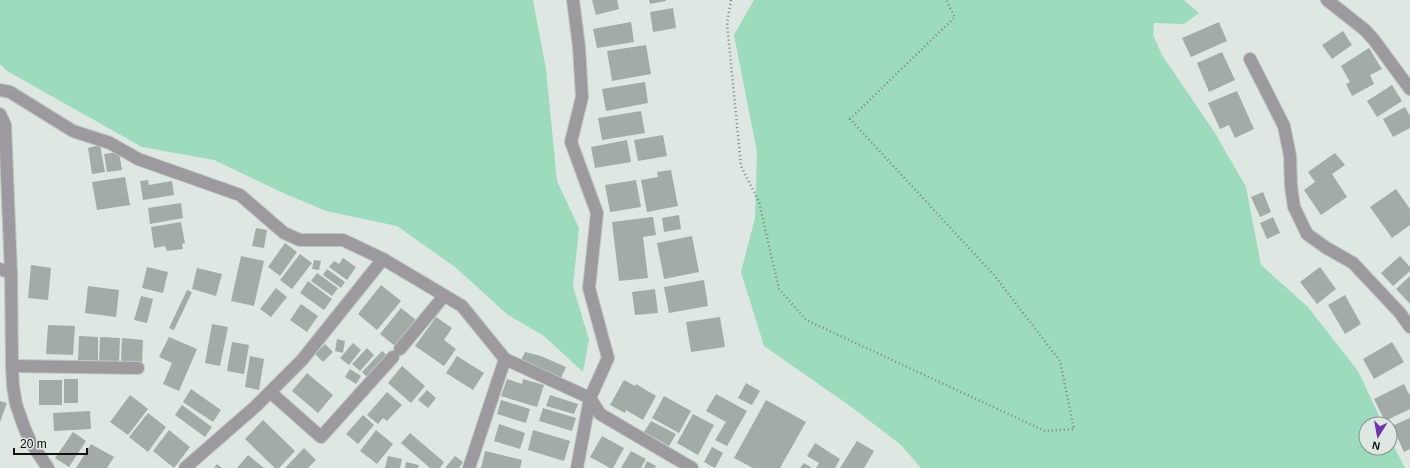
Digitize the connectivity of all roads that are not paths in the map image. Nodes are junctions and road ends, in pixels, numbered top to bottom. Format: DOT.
graph roads {
  1 [pos="573,0"];
  2 [pos="1327,0"];
  3 [pos="1250,58"];
  4 [pos="1410,89"];
  5 [pos="0,90"];
  6 [pos="0,114"];
  7 [pos="383,259"];
  8 [pos="5,271"];
  9 [pos="444,296"];
  10 [pos="1410,328"];
  11 [pos="505,359"];
  12 [pos="12,366"];
  13 [pos="138,368"];
  14 [pos="270,392"];
  15 [pos="590,398"];
  16 [pos="48,468"];
  17 [pos="185,468"];
  18 [pos="469,468"];
  19 [pos="577,468"];
  20 [pos="692,468"];
  1 -- 15 [label="street"];
  2 -- 4 [label="street"];
  3 -- 10 [label="street"];
  5 -- 7 [label="street"];
  6 -- 8 [label="street"];
  7 -- 9 [label="street"];
  7 -- 14 [label="street"];
  8 -- 12 [label="street"];
  9 -- 11 [label="street"];
  9 -- 14 [label="street"];
  11 -- 15 [label="street"];
  11 -- 18 [label="street"];
  12 -- 13 [label="street"];
  12 -- 16 [label="street"];
  14 -- 17 [label="street"];
  15 -- 19 [label="street"];
  15 -- 20 [label="street"];
}
